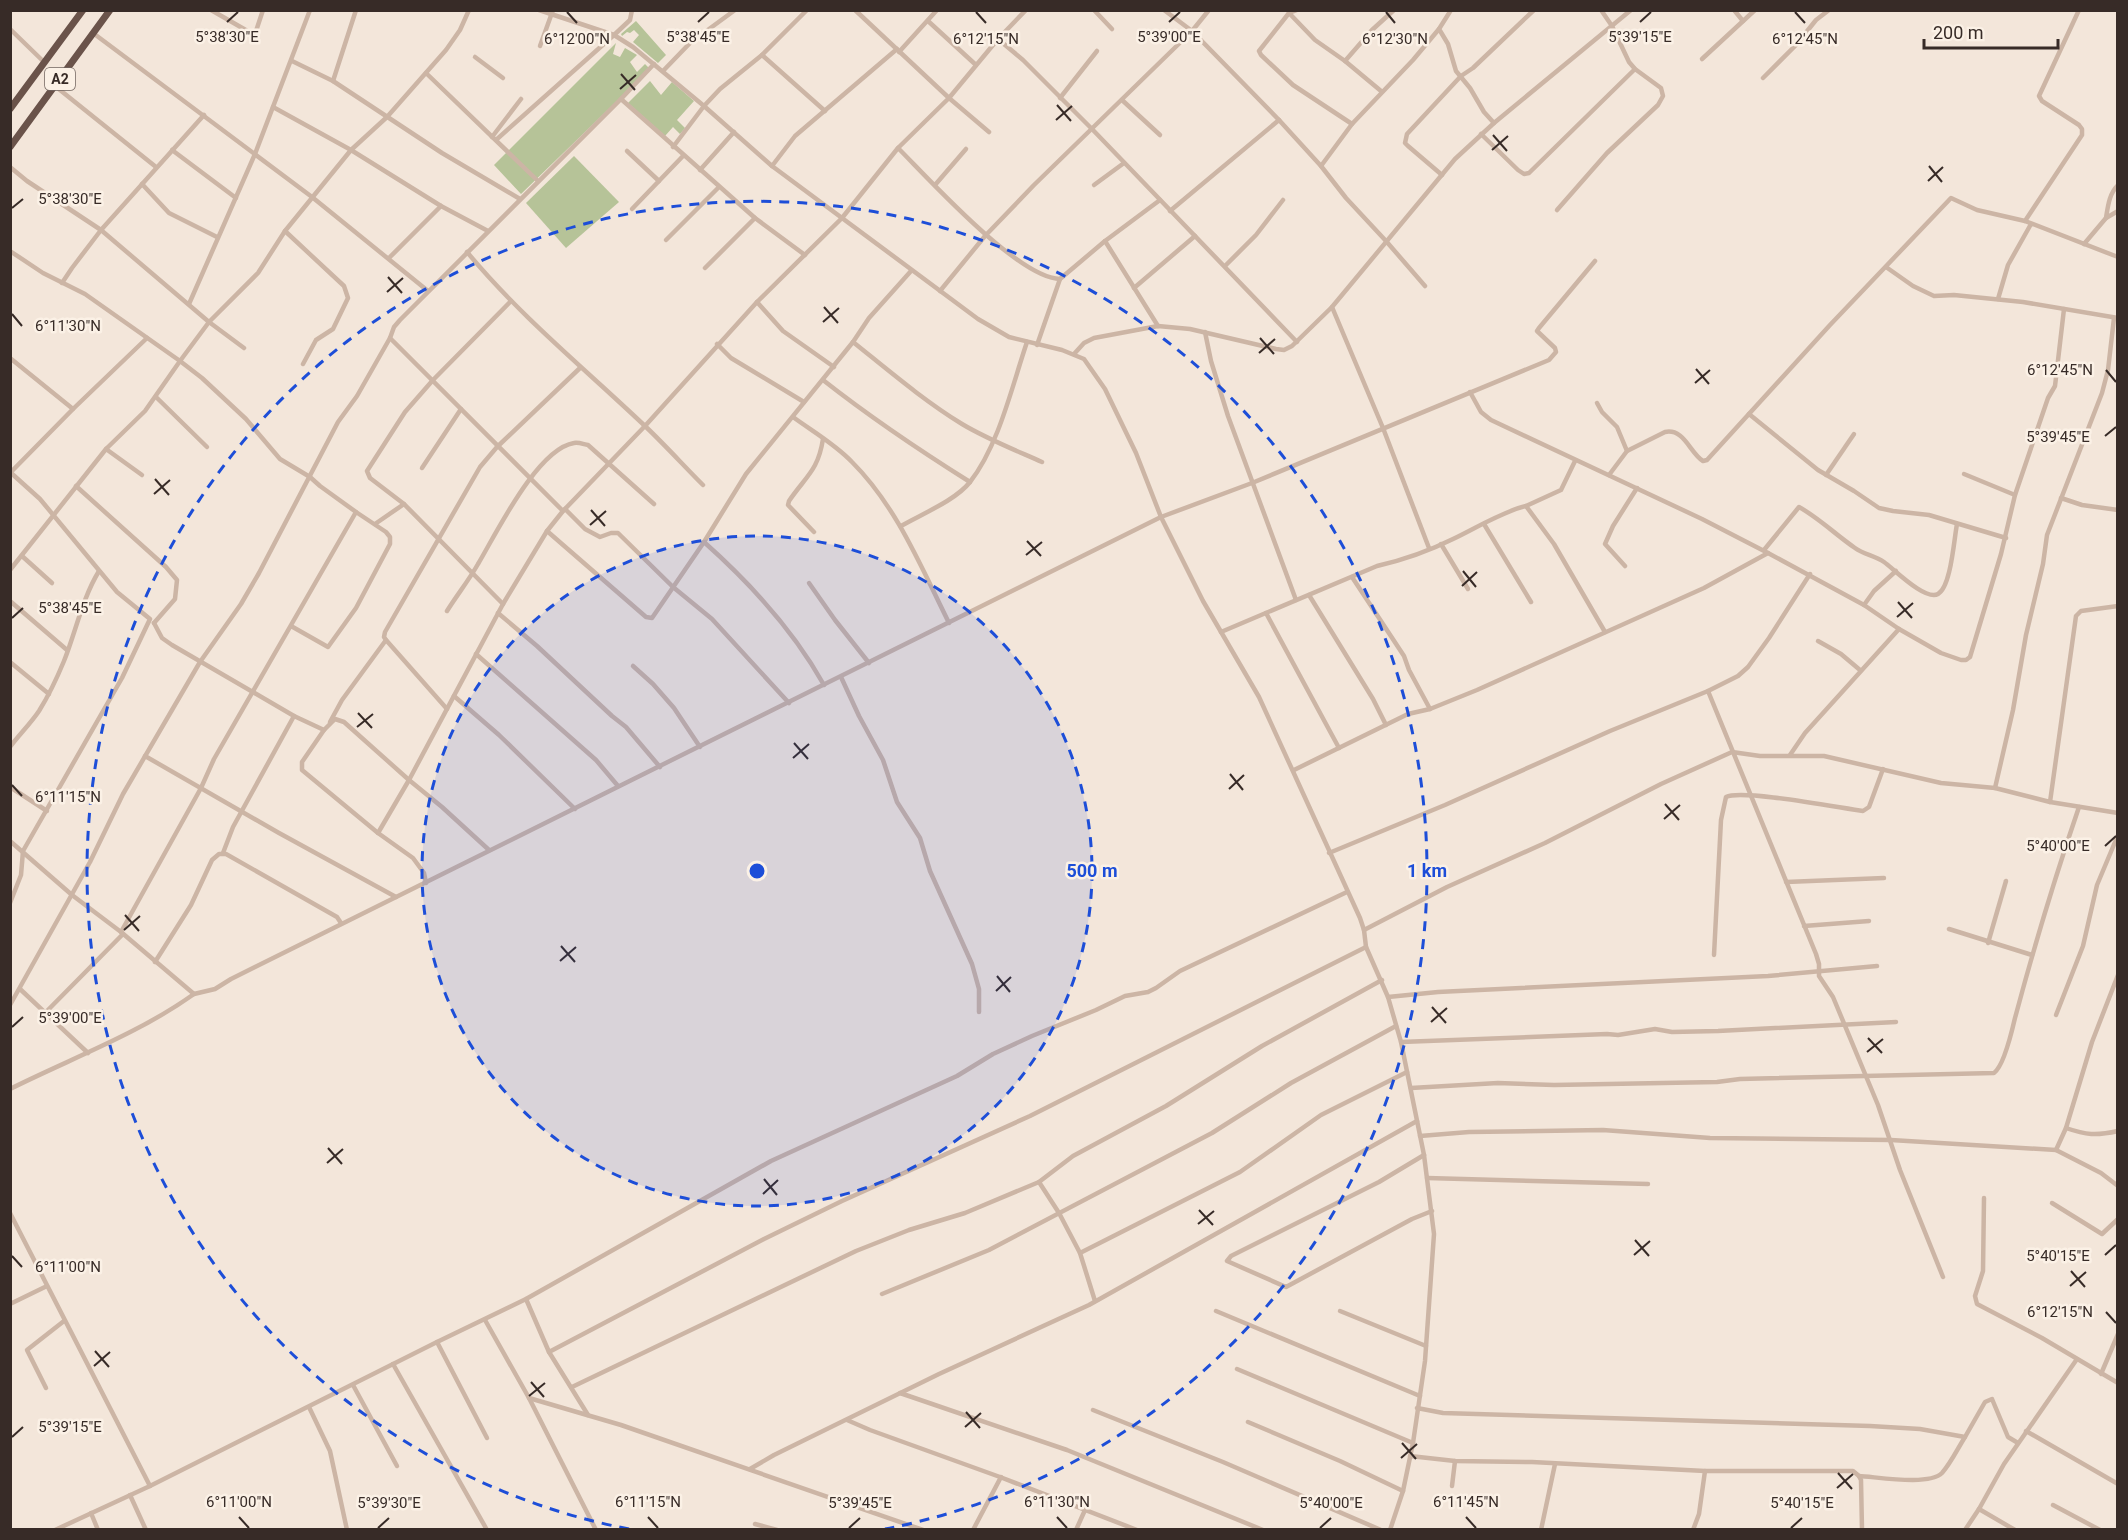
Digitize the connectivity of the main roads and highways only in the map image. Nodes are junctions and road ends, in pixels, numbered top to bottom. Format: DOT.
graph roads {
  1 [pos="83,10"];
  2 [pos="110,10"];
  3 [pos="10,109"];
  4 [pos="10,147"];
  1 -- 3 [label="highway, A2"];
  2 -- 4 [label="highway, A2"];
}
